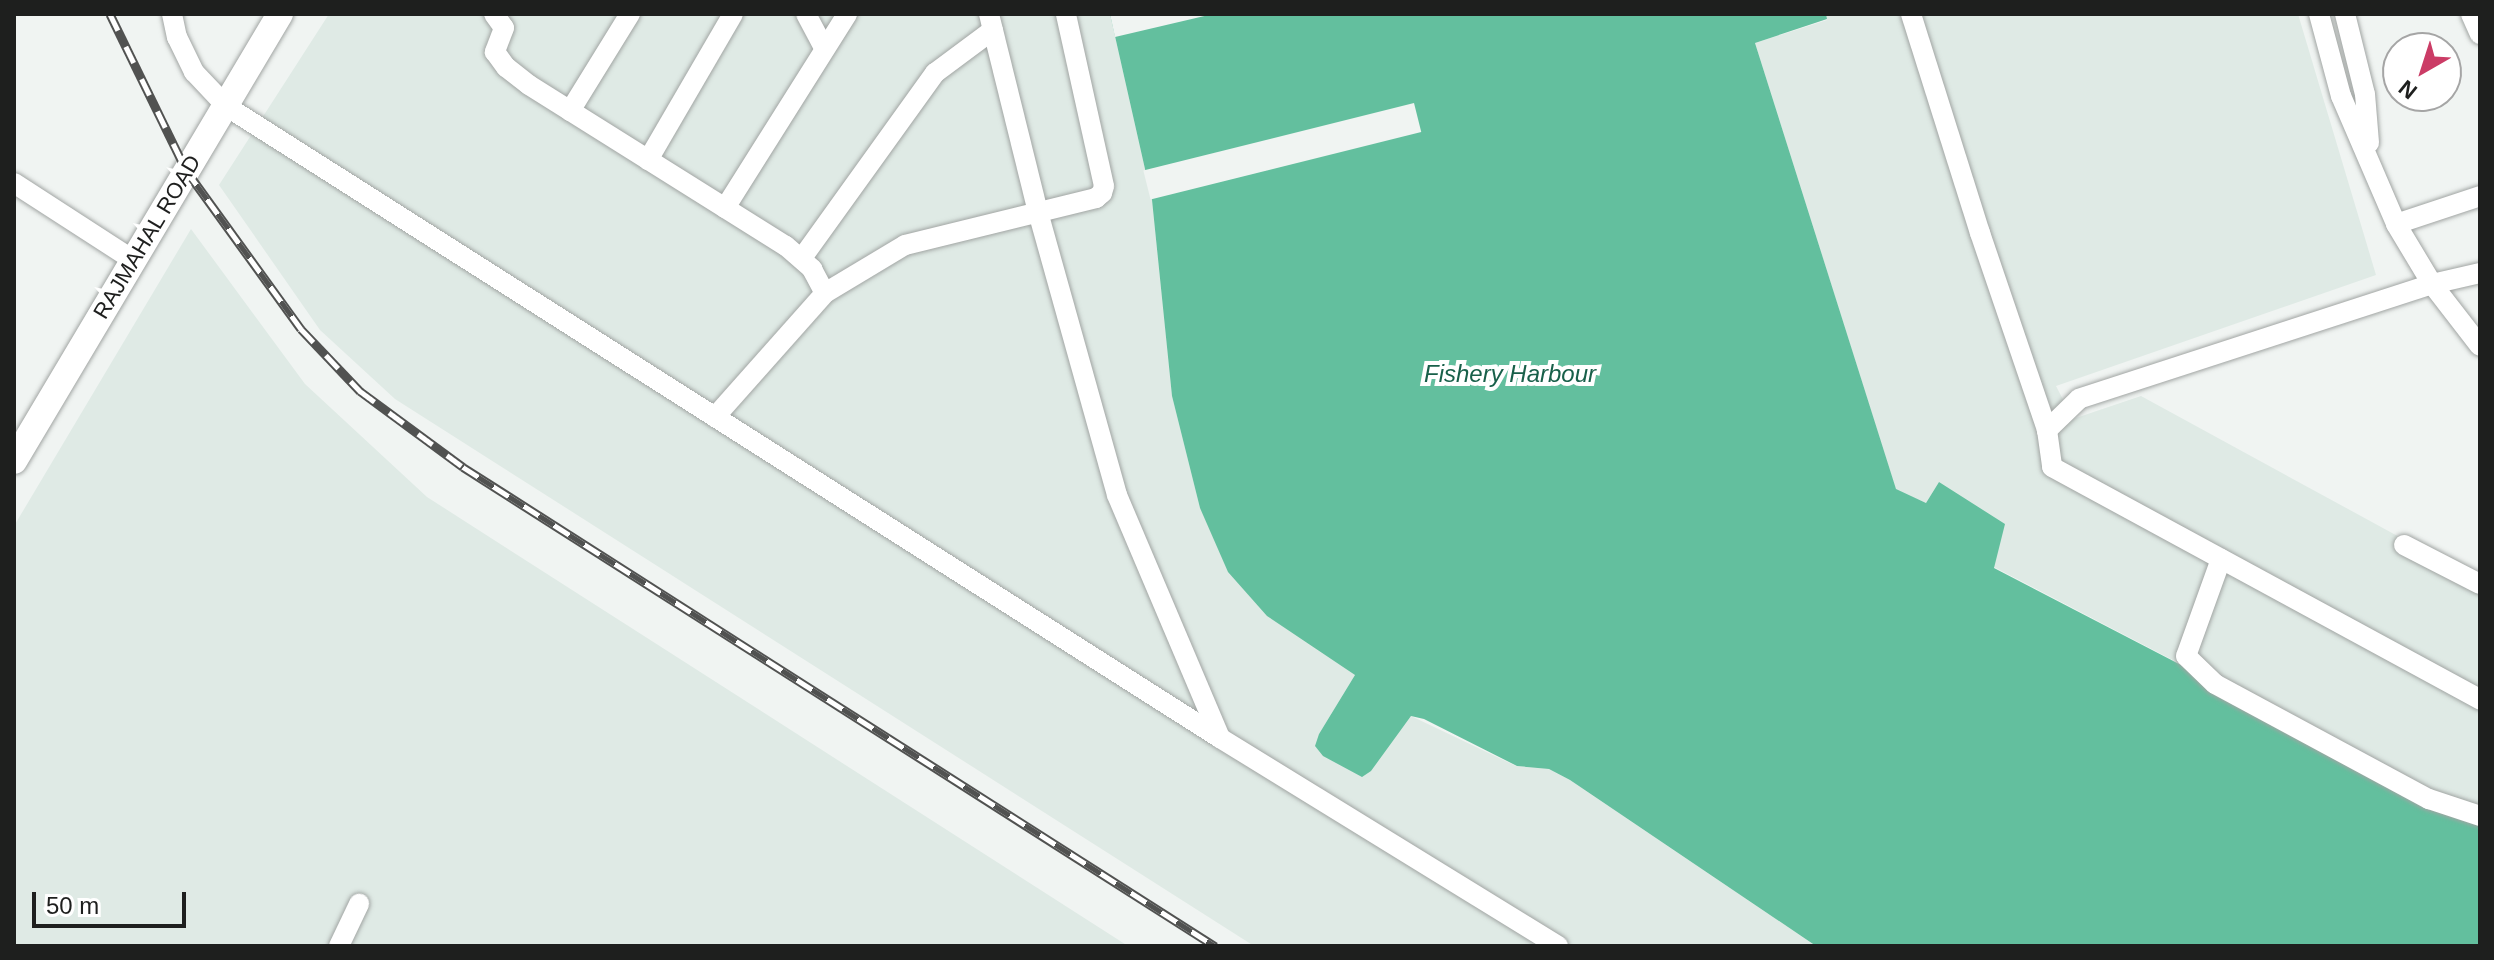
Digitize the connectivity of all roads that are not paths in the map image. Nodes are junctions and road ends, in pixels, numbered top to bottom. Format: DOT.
graph roads {
  1 [pos="172,14"];
  2 [pos="280,14"];
  3 [pos="630,14"];
  4 [pos="733,14"];
  5 [pos="806,14"];
  6 [pos="847,14"];
  7 [pos="1066,14"];
  8 [pos="1911,14"];
  9 [pos="2319,14"];
  10 [pos="2345,14"];
  11 [pos="2471,14"];
  12 [pos="503,19"];
  13 [pos="991,22"];
  14 [pos="2480,34"];
  15 [pos="824,48"];
  16 [pos="226,106"];
  17 [pos="570,111"];
  18 [pos="648,160"];
  19 [pos="2370,161"];
  20 [pos="14,183"];
  21 [pos="2480,196"];
  22 [pos="725,208"];
  23 [pos="1038,212"];
  24 [pos="2396,224"];
  25 [pos="802,258"];
  26 [pos="133,260"];
  27 [pos="2480,273"];
  28 [pos="2432,284"];
  29 [pos="825,293"];
  30 [pos="2480,346"];
  31 [pos="715,417"];
  32 [pos="2047,430"];
  33 [pos="14,461"];
  34 [pos="2404,545"];
  35 [pos="2221,559"];
  36 [pos="2480,584"];
  37 [pos="2480,699"];
  38 [pos="1220,738"];
  39 [pos="2480,816"];
  40 [pos="359,904"];
  41 [pos="339,946"];
  42 [pos="1558,946"];
  1 -- 16 [label="street"];
  2 -- 16 [label="main road, RAJMAHAL ROAD"];
  3 -- 17 [label="street"];
  4 -- 18 [label="street"];
  5 -- 15 [label="street"];
  6 -- 15 [label="street"];
  7 -- 23 [label="street"];
  8 -- 32 [label="street"];
  9 -- 19 [label="street"];
  10 -- 19 [label="street"];
  11 -- 14 [label="street"];
  12 -- 17 [label="street"];
  13 -- 23 [label="street"];
  13 -- 25 [label="street"];
  15 -- 22 [label="street"];
  16 -- 26 [label="main road, RAJMAHAL ROAD"];
  16 -- 31 [label="street"];
  17 -- 18 [label="street"];
  18 -- 22 [label="street"];
  19 -- 24 [label="street"];
  20 -- 26 [label="street"];
  21 -- 24 [label="street"];
  22 -- 25 [label="street"];
  23 -- 29 [label="street"];
  23 -- 38 [label="street"];
  24 -- 28 [label="street"];
  25 -- 29 [label="street"];
  26 -- 33 [label="main road, RAJMAHAL ROAD"];
  27 -- 28 [label="street"];
  28 -- 30 [label="street"];
  28 -- 32 [label="street"];
  29 -- 31 [label="street"];
  31 -- 38 [label="street"];
  32 -- 35 [label="street"];
  34 -- 36 [label="street"];
  35 -- 37 [label="street"];
  35 -- 39 [label="street"];
  38 -- 42 [label="street"];
  40 -- 41 [label="street"];
}
